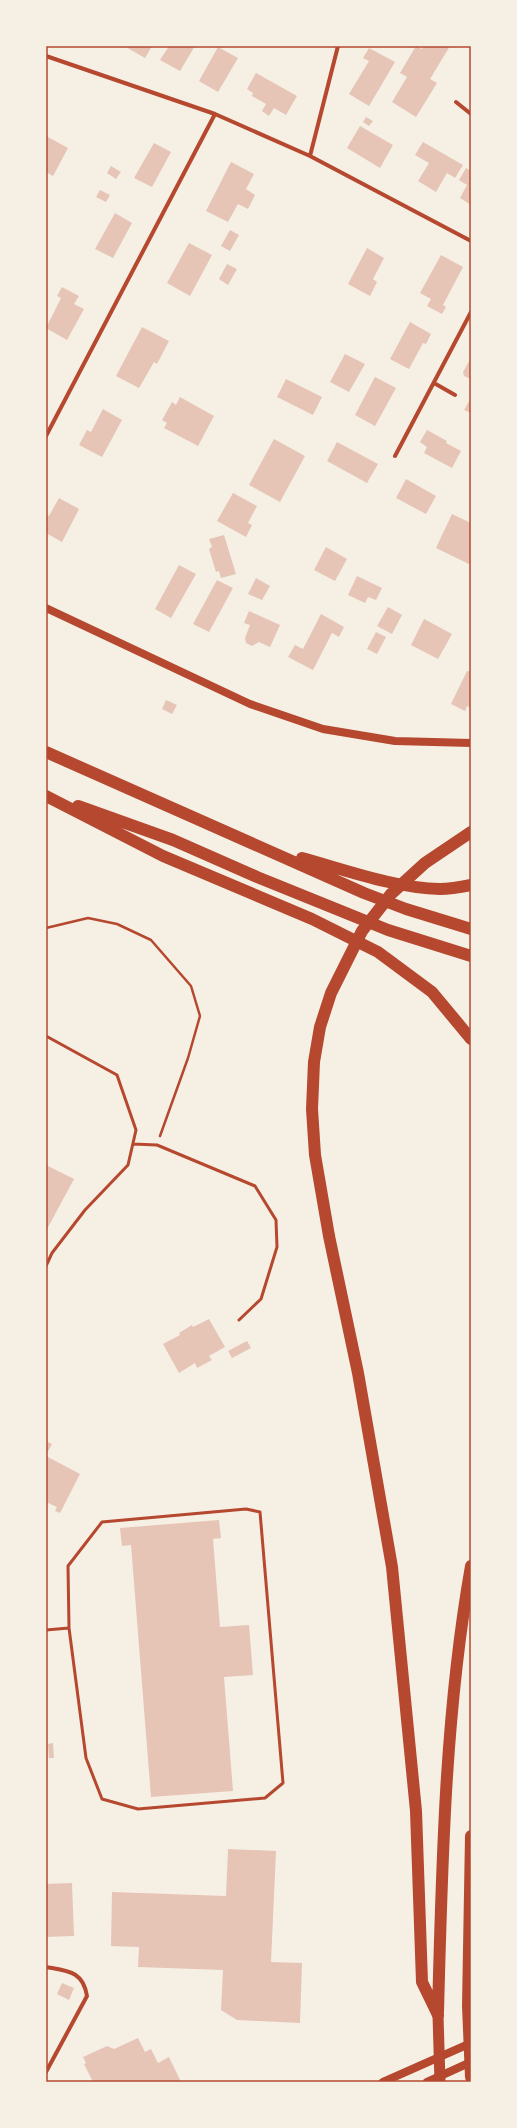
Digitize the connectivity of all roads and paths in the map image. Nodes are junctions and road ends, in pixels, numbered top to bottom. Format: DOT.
graph roads {
  1 [pos="338,46"];
  2 [pos="46,56"];
  3 [pos="456,102"];
  4 [pos="215,114"];
  5 [pos="471,114"];
  6 [pos="310,156"];
  7 [pos="471,241"];
  8 [pos="471,312"];
  9 [pos="434,383"];
  10 [pos="456,395"];
  11 [pos="46,436"];
  12 [pos="395,456"];
  13 [pos="46,608"];
  14 [pos="471,743"];
  15 [pos="46,752"];
  16 [pos="46,795"];
  17 [pos="471,832"];
  18 [pos="270,850"];
  19 [pos="471,885"];
  20 [pos="46,928"];
  21 [pos="471,929"];
  22 [pos="471,956"];
  23 [pos="46,1036"];
  24 [pos="471,1039"];
  25 [pos="133,1144"];
  26 [pos="157,1145"];
  27 [pos="46,1266"];
  28 [pos="239,1320"];
  29 [pos="471,1566"];
  30 [pos="69,1628"];
  31 [pos="46,1630"];
  32 [pos="471,1836"];
  33 [pos="46,1967"];
  34 [pos="438,2016"];
  35 [pos="471,2043"];
  36 [pos="471,2062"];
  37 [pos="46,2072"];
  38 [pos="471,2078"];
  39 [pos="383,2082"];
  40 [pos="427,2082"];
  41 [pos="440,2082"];
  1 -- 6 [label="street"];
  2 -- 4 [label="street"];
  3 -- 5 [label="street"];
  4 -- 6 [label="street"];
  4 -- 11 [label="street"];
  6 -- 7 [label="street"];
  8 -- 9 [label="street"];
  9 -- 10 [label="street"];
  9 -- 12 [label="street"];
  13 -- 14 [label="main road"];
  15 -- 18 [label="highway"];
  16 -- 22 [label="highway"];
  16 -- 24 [label="highway"];
  17 -- 34 [label="highway"];
  18 -- 19 [label="highway"];
  18 -- 21 [label="highway"];
  20 -- 26 [label="path"];
  23 -- 25 [label="lane"];
  25 -- 26 [label="lane"];
  25 -- 27 [label="lane"];
  26 -- 28 [label="lane"];
  29 -- 34 [label="highway"];
  30 -- 30 [label="lane"];
  30 -- 31 [label="lane"];
  32 -- 38 [label="highway"];
  33 -- 37 [label="street"];
  34 -- 41 [label="highway"];
  35 -- 39 [label="main road"];
  36 -- 40 [label="main road"];
}
